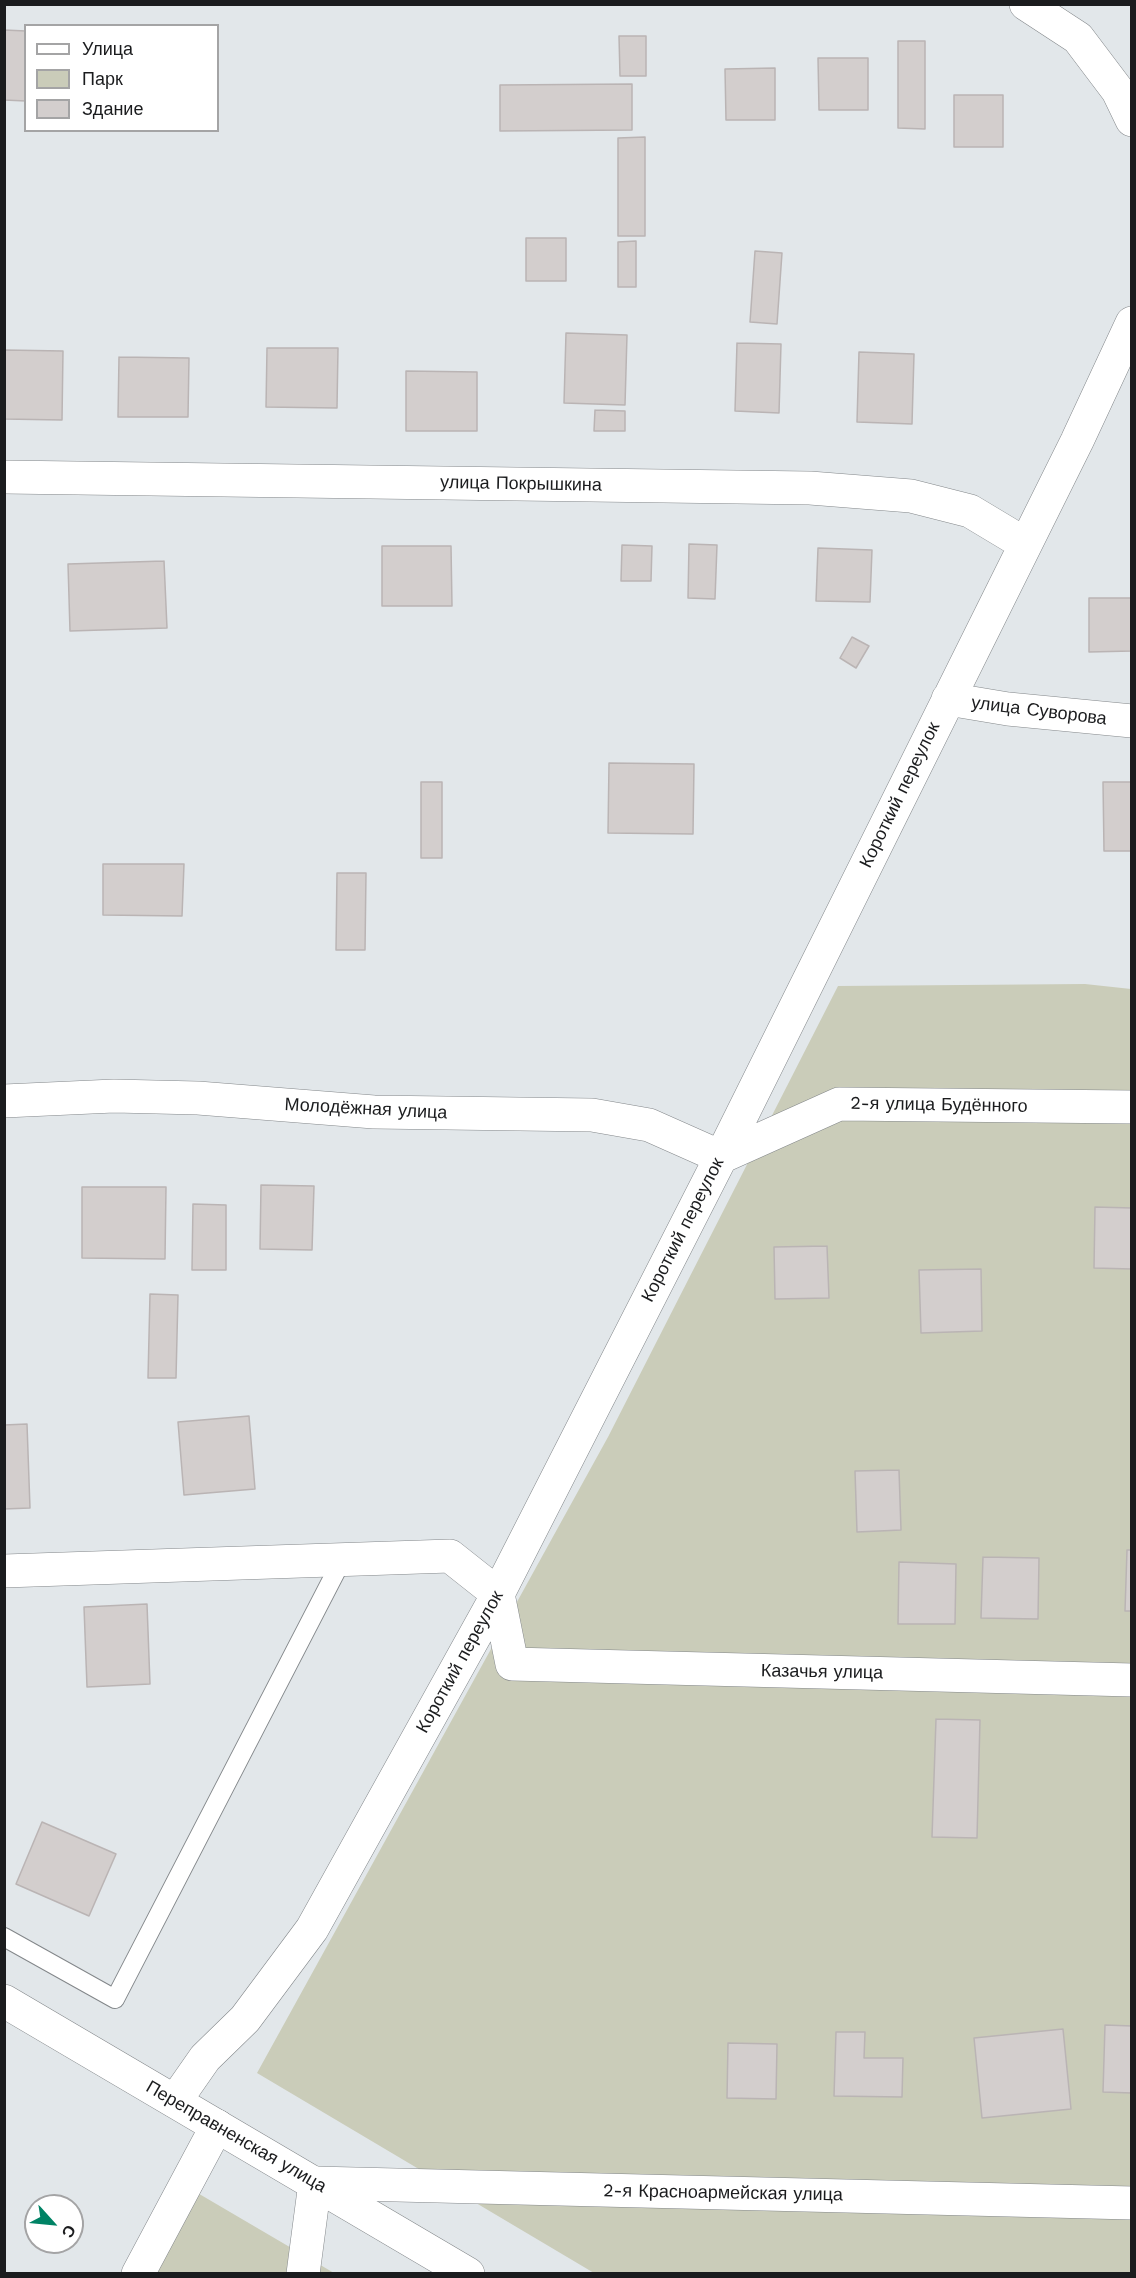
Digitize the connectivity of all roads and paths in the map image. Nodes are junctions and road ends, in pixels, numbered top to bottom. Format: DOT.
graph roads {
  1 [pos="1026,4"];
  2 [pos="1131,120"];
  3 [pos="1131,323"];
  4 [pos="4,477"];
  5 [pos="1025,544"];
  6 [pos="948,699"];
  7 [pos="1131,721"];
  8 [pos="4,1101"];
  9 [pos="1131,1107"];
  10 [pos="721,1157"];
  11 [pos="342,1560"];
  12 [pos="4,1571"];
  13 [pos="498,1594"];
  14 [pos="1131,1680"];
  15 [pos="4,1937"];
  16 [pos="4,2001"];
  17 [pos="175,2101"];
  18 [pos="217,2126"];
  19 [pos="315,2183"];
  20 [pos="1131,2203"];
  21 [pos="138,2274"];
  22 [pos="303,2274"];
  23 [pos="468,2274"];
  1 -- 2 [label="street"];
  3 -- 5 [label="street, Короткий переулок"];
  4 -- 5 [label="street, улица Покрышкина"];
  5 -- 6 [label="street, Короткий переулок"];
  6 -- 7 [label="street, улица Суворова"];
  6 -- 10 [label="street, Короткий переулок"];
  8 -- 10 [label="street, Молодёжная улица"];
  9 -- 10 [label="street, 2-я улица Будённого"];
  10 -- 13 [label="street, Короткий переулок"];
  11 -- 12 [label="street"];
  11 -- 13 [label="street"];
  11 -- 15 [label="lane"];
  13 -- 14 [label="street, Казачья улица"];
  13 -- 17 [label="street, Короткий переулок"];
  16 -- 17 [label="street, Переправненская улица"];
  17 -- 18 [label="street, Переправненская улица"];
  18 -- 19 [label="street, Переправненская улица"];
  18 -- 21 [label="street"];
  19 -- 20 [label="street, 2-я Красноармейская улица"];
  19 -- 22 [label="street"];
  19 -- 23 [label="street, Переправненская улица"];
}
